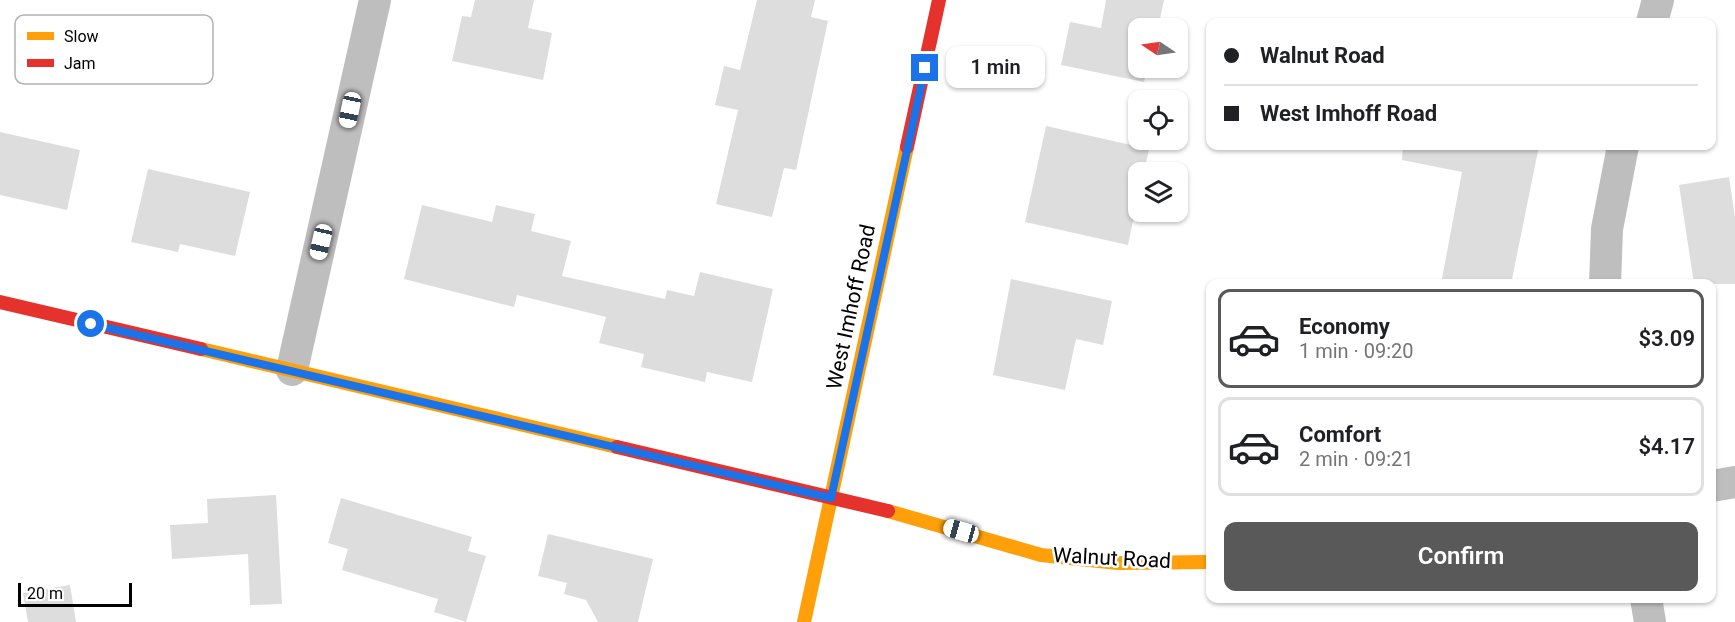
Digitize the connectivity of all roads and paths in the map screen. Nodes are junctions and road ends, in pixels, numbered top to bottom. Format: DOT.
graph roads {
  1 [pos="375,0"];
  2 [pos="939,0"];
  3 [pos="1658,0"];
  4 [pos="1653,18"];
  5 [pos="1622,150"];
  6 [pos="1605,279"];
  7 [pos="0,302"];
  8 [pos="292,370"];
  9 [pos="1735,482"];
  10 [pos="1716,485"];
  11 [pos="831,498"];
  12 [pos="1206,562"];
  13 [pos="1647,603"];
  14 [pos="804,622"];
  15 [pos="1650,622"];
  1 -- 8 [label="street"];
  2 -- 11 [label="street, West Imhoff Road"];
  3 -- 4 [label="street"];
  5 -- 6 [label="street"];
  7 -- 8 [label="street, Walnut Road"];
  8 -- 11 [label="street, Walnut Road"];
  9 -- 10 [label="street"];
  11 -- 12 [label="street, Walnut Road"];
  11 -- 14 [label="street, West Imhoff Road"];
  13 -- 15 [label="street"];
}
